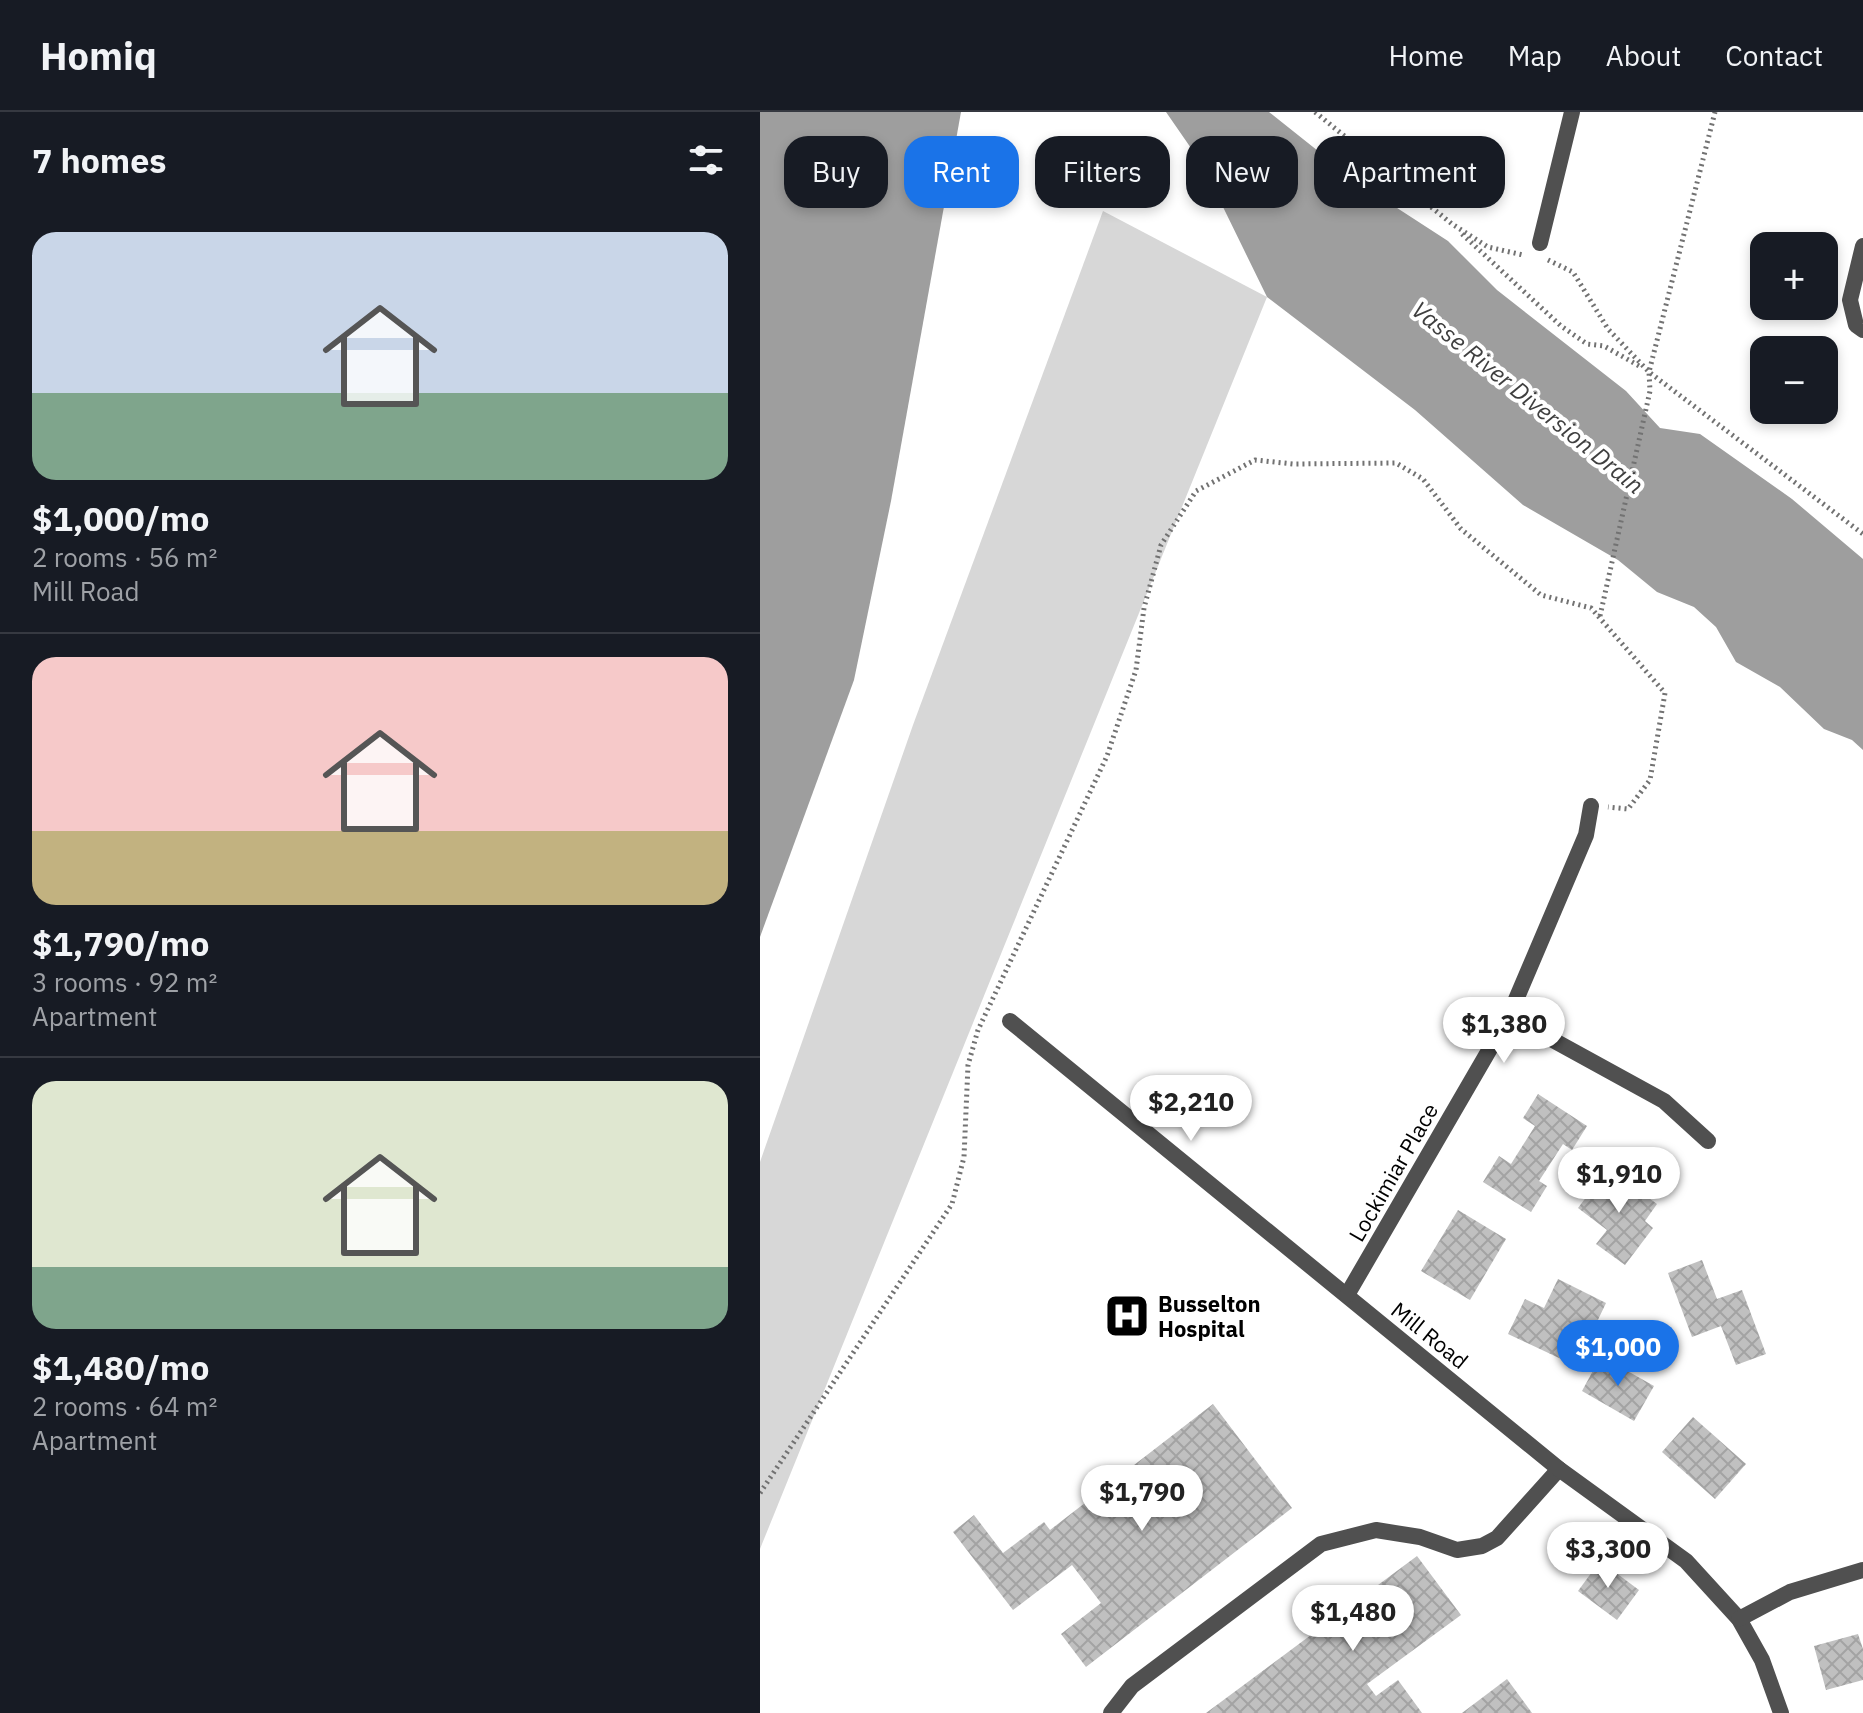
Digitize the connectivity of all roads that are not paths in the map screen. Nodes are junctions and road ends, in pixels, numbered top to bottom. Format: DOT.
graph roads {
  1 [pos="1572,112"];
  2 [pos="1540,243"];
  3 [pos="1863,246"];
  4 [pos="1863,330"];
  5 [pos="1591,806"];
  6 [pos="1509,1016"];
  7 [pos="1010,1021"];
  8 [pos="1708,1141"];
  9 [pos="1347,1295"];
  10 [pos="1559,1469"];
  11 [pos="1863,1570"];
  12 [pos="1739,1619"];
  13 [pos="1111,1713"];
  14 [pos="1781,1713"];
  1 -- 2 [label="street"];
  3 -- 4 [label="street"];
  5 -- 6 [label="street, Lockimiar Place"];
  6 -- 8 [label="street"];
  6 -- 9 [label="street, Lockimiar Place"];
  7 -- 9 [label="street, Mill Road"];
  9 -- 10 [label="street, Mill Road"];
  10 -- 12 [label="street, Mill Road"];
  10 -- 13 [label="street"];
  11 -- 12 [label="street"];
  12 -- 14 [label="street, Mill Road"];
}
